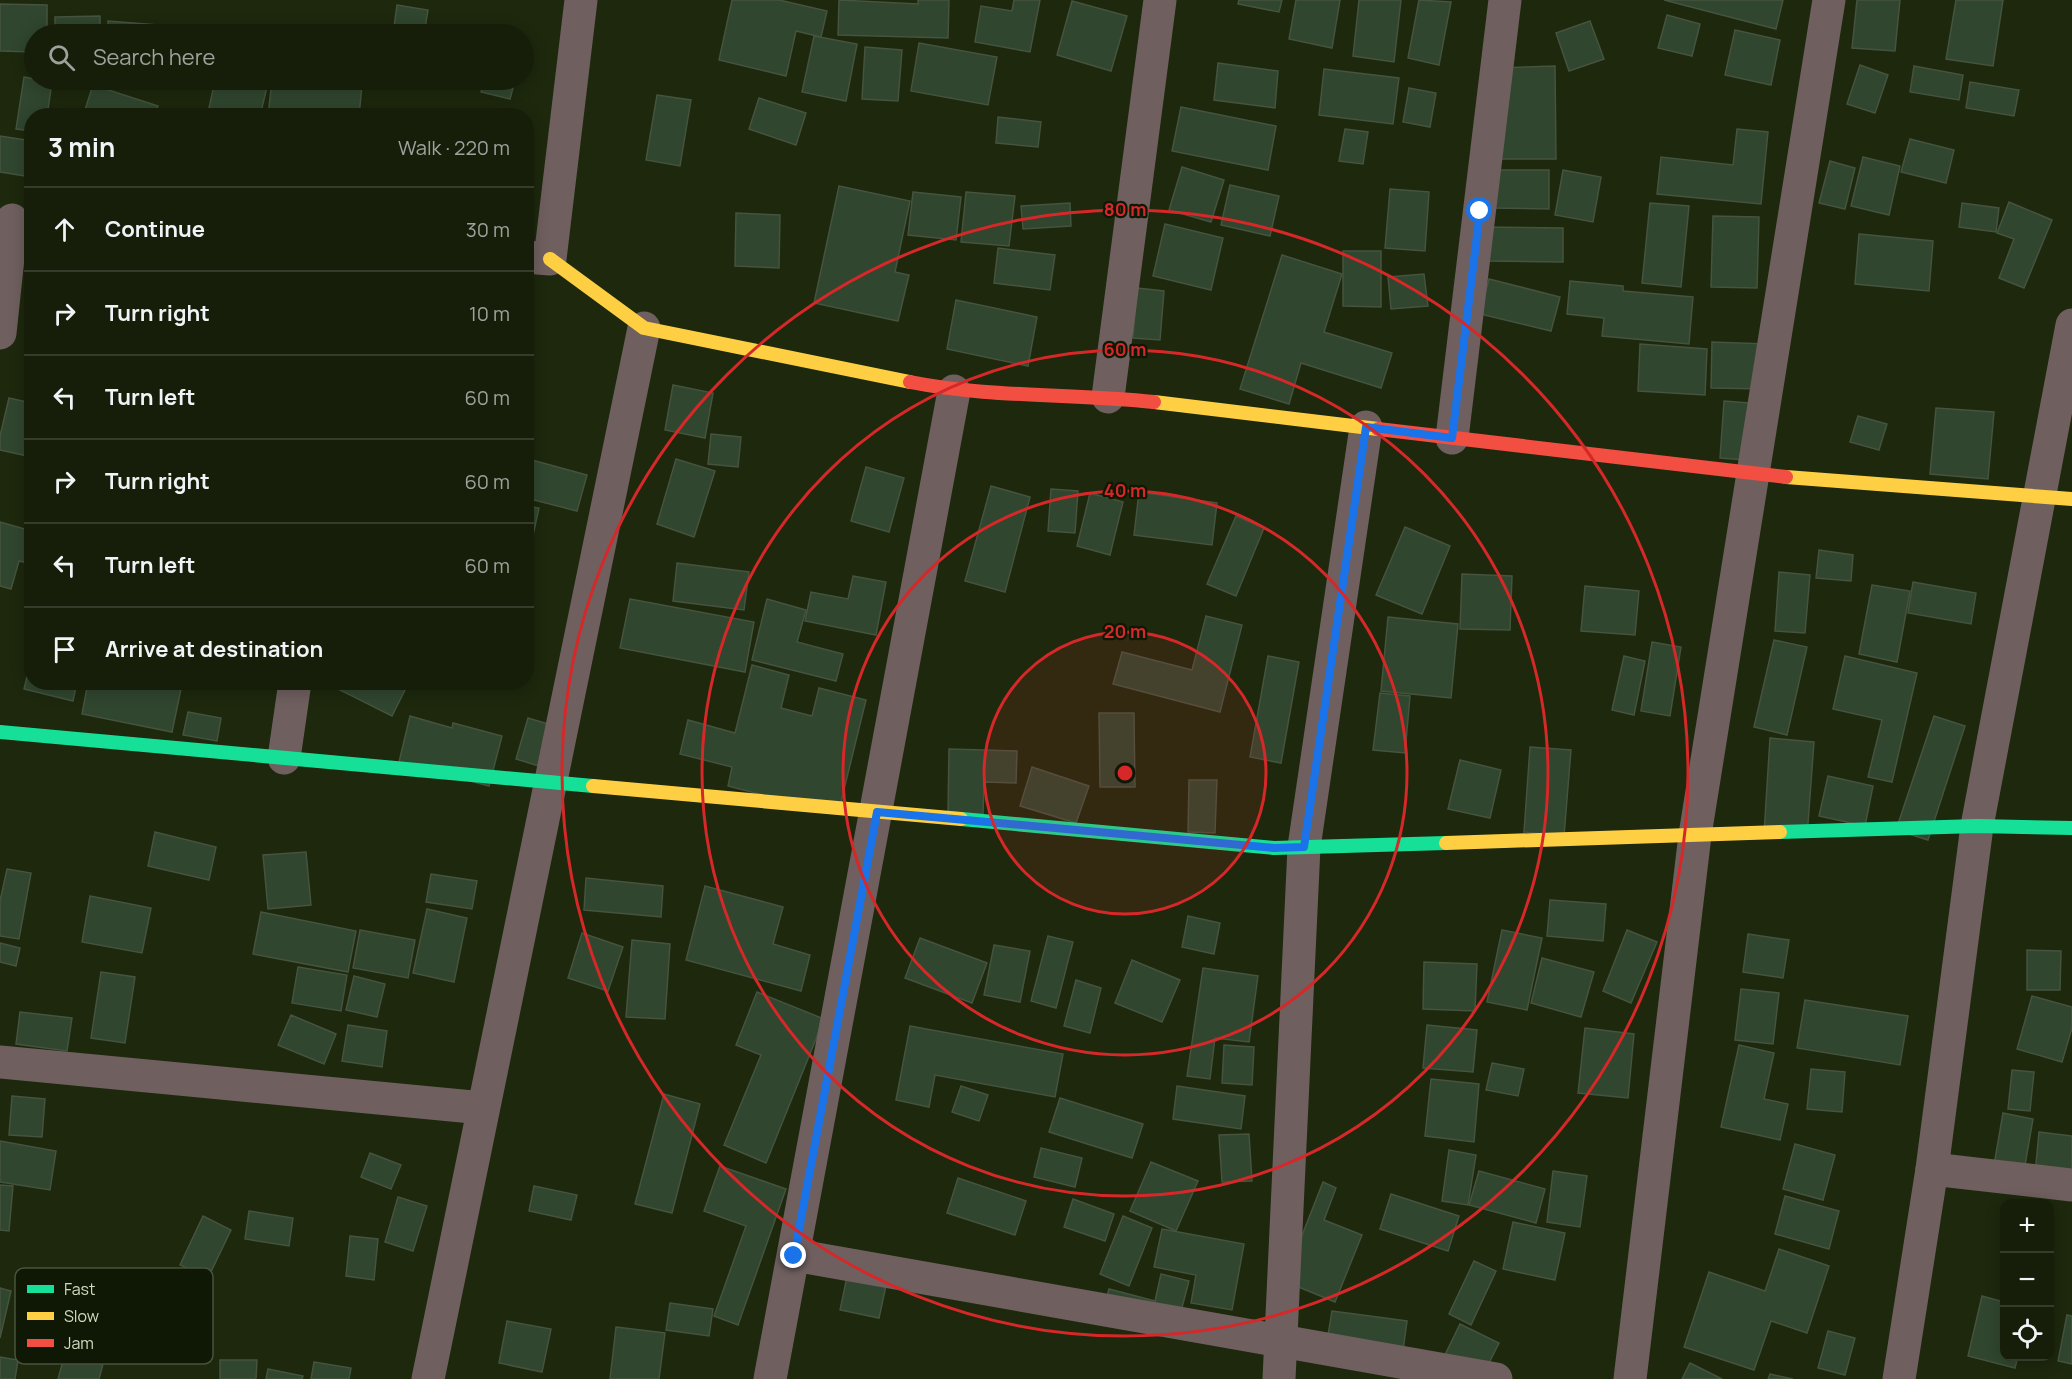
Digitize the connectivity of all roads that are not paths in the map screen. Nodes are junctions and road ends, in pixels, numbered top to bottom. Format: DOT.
graph roads {
  1 [pos="581,0"];
  2 [pos="1160,0"];
  3 [pos="1505,0"];
  4 [pos="1829,0"];
  5 [pos="15,221"];
  6 [pos="538,258"];
  7 [pos="2072,325"];
  8 [pos="644,328"];
  9 [pos="0,333"];
  10 [pos="954,392"];
  11 [pos="1108,397"];
  12 [pos="1366,427"];
  13 [pos="1452,438"];
  14 [pos="1753,474"];
  15 [pos="2038,495"];
  16 [pos="2072,499"];
  17 [pos="294,690"];
  18 [pos="0,732"];
  19 [pos="284,758"];
  20 [pos="550,783"];
  21 [pos="877,812"];
  22 [pos="1977,826"];
  23 [pos="2072,828"];
  24 [pos="1695,835"];
  25 [pos="1304,847"];
  26 [pos="0,1062"];
  27 [pos="483,1108"];
  28 [pos="1932,1169"];
  29 [pos="2072,1185"];
  30 [pos="794,1256"];
  31 [pos="1283,1342"];
  32 [pos="428,1379"];
  33 [pos="770,1379"];
  34 [pos="1279,1379"];
  35 [pos="1496,1379"];
  36 [pos="1630,1379"];
  37 [pos="1899,1379"];
  1 -- 6 [label="street"];
  2 -- 11 [label="street"];
  3 -- 13 [label="street"];
  4 -- 14 [label="street"];
  5 -- 9 [label="street"];
  6 -- 8 [label="street"];
  7 -- 15 [label="street"];
  8 -- 10 [label="street"];
  8 -- 20 [label="street"];
  10 -- 11 [label="street"];
  10 -- 21 [label="street"];
  11 -- 12 [label="street"];
  12 -- 13 [label="street"];
  12 -- 25 [label="street"];
  13 -- 14 [label="street"];
  14 -- 15 [label="street"];
  14 -- 24 [label="street"];
  15 -- 16 [label="street"];
  15 -- 22 [label="street"];
  17 -- 19 [label="street"];
  18 -- 19 [label="street"];
  19 -- 20 [label="street"];
  20 -- 21 [label="street"];
  20 -- 27 [label="street"];
  21 -- 25 [label="street"];
  21 -- 30 [label="street"];
  22 -- 23 [label="street"];
  22 -- 24 [label="street"];
  22 -- 28 [label="street"];
  24 -- 25 [label="street"];
  24 -- 36 [label="street"];
  25 -- 31 [label="street"];
  26 -- 27 [label="street"];
  27 -- 32 [label="street"];
  28 -- 29 [label="street"];
  28 -- 37 [label="street"];
  30 -- 31 [label="street"];
  30 -- 33 [label="street"];
  31 -- 34 [label="street"];
  31 -- 35 [label="street"];
}
